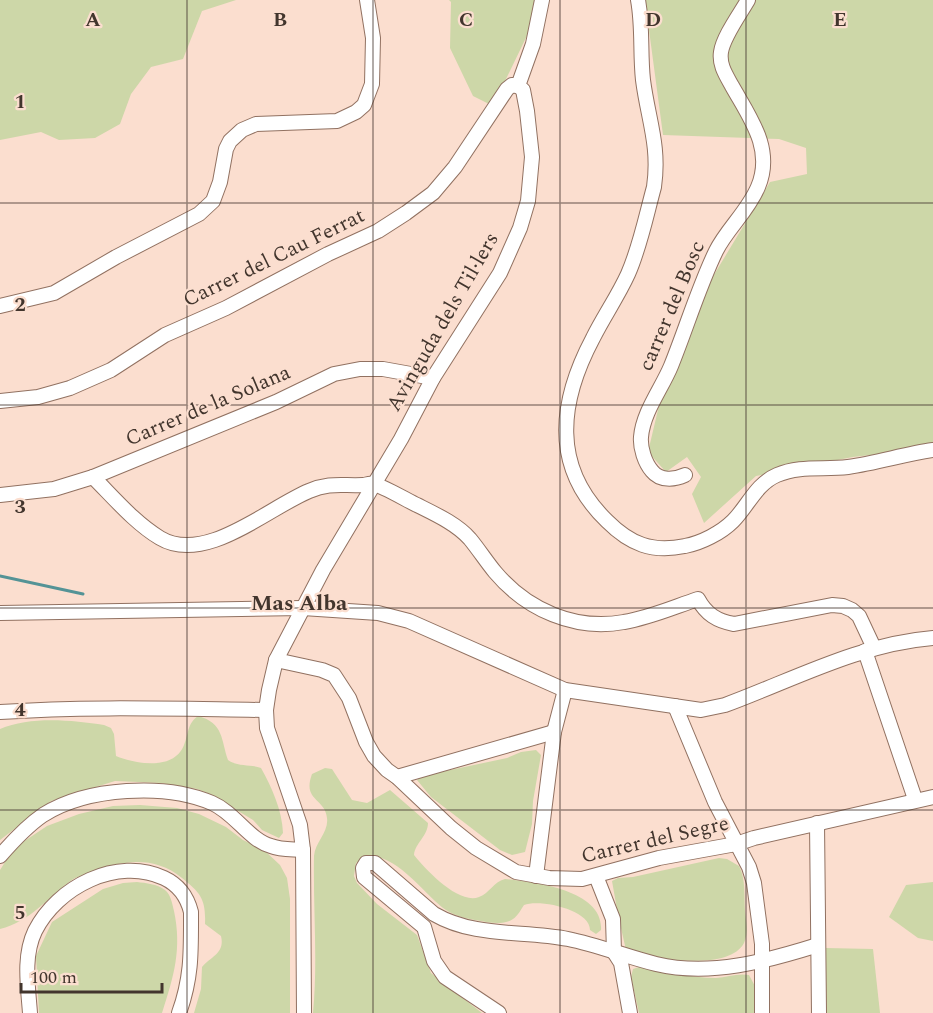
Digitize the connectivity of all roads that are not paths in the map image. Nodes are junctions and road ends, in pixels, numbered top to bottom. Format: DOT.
graph roads {
  1 [pos="367,0"];
  2 [pos="542,0"];
  3 [pos="638,0"];
  4 [pos="748,0"];
  5 [pos="518,86"];
  6 [pos="0,306"];
  7 [pos="433,378"];
  8 [pos="0,401"];
  9 [pos="933,450"];
  10 [pos="685,475"];
  11 [pos="93,477"];
  12 [pos="373,484"];
  13 [pos="0,495"];
  14 [pos="303,608"];
  15 [pos="0,614"];
  16 [pos="933,638"];
  17 [pos="870,649"];
  18 [pos="276,660"];
  19 [pos="565,690"];
  20 [pos="675,706"];
  21 [pos="266,710"];
  22 [pos="0,712"];
  23 [pos="554,732"];
  24 [pos="398,777"];
  25 [pos="933,796"];
  26 [pos="915,800"];
  27 [pos="818,823"];
  28 [pos="736,844"];
  29 [pos="303,850"];
  30 [pos="0,856"];
  31 [pos="536,876"];
  32 [pos="596,876"];
  33 [pos="434,914"];
  34 [pos="424,927"];
  35 [pos="818,945"];
  36 [pos="614,952"];
  37 [pos="761,961"];
  38 [pos="30,1013"];
  39 [pos="179,1013"];
  40 [pos="304,1013"];
  41 [pos="499,1013"];
  42 [pos="630,1013"];
  43 [pos="762,1013"];
  44 [pos="819,1013"];
  1 -- 6 [label="street"];
  2 -- 5 [label="street"];
  3 -- 9 [label="street"];
  4 -- 10 [label="street, carrer del Bosc"];
  5 -- 7 [label="street, Avinguda dels Til·lers"];
  5 -- 8 [label="street, Carrer del Cau Ferrat"];
  7 -- 11 [label="street, Carrer de la Solana"];
  7 -- 12 [label="street, Avinguda dels Til·lers"];
  11 -- 12 [label="street"];
  11 -- 13 [label="street, Carrer de la Solana"];
  12 -- 14 [label="street, Avinguda dels Til·lers"];
  12 -- 17 [label="street"];
  14 -- 15 [label="street"];
  14 -- 18 [label="street, Avinguda dels Til·lers"];
  14 -- 19 [label="street"];
  16 -- 17 [label="street"];
  17 -- 20 [label="street"];
  17 -- 26 [label="street"];
  18 -- 21 [label="street, Avinguda dels Til·lers"];
  18 -- 24 [label="street, Carrer del Segre"];
  19 -- 20 [label="street"];
  19 -- 23 [label="street"];
  20 -- 28 [label="street"];
  21 -- 22 [label="street"];
  21 -- 29 [label="street, Avinguda dels Til·lers"];
  23 -- 24 [label="street"];
  23 -- 31 [label="street"];
  24 -- 31 [label="street, Carrer del Segre"];
  25 -- 26 [label="street, Carrer del Segre"];
  26 -- 27 [label="street, Carrer del Segre"];
  27 -- 28 [label="street, Carrer del Segre"];
  27 -- 35 [label="street"];
  28 -- 32 [label="street, Carrer del Segre"];
  28 -- 37 [label="street"];
  29 -- 30 [label="street"];
  29 -- 40 [label="street, Avinguda dels Til·lers"];
  31 -- 32 [label="street, Carrer del Segre"];
  32 -- 36 [label="street"];
  33 -- 34 [label="street"];
  33 -- 34 [label="street"];
  33 -- 36 [label="street"];
  34 -- 41 [label="street"];
  35 -- 37 [label="street"];
  35 -- 44 [label="street"];
  36 -- 37 [label="street"];
  36 -- 42 [label="street"];
  37 -- 43 [label="street"];
  38 -- 39 [label="street"];
}
